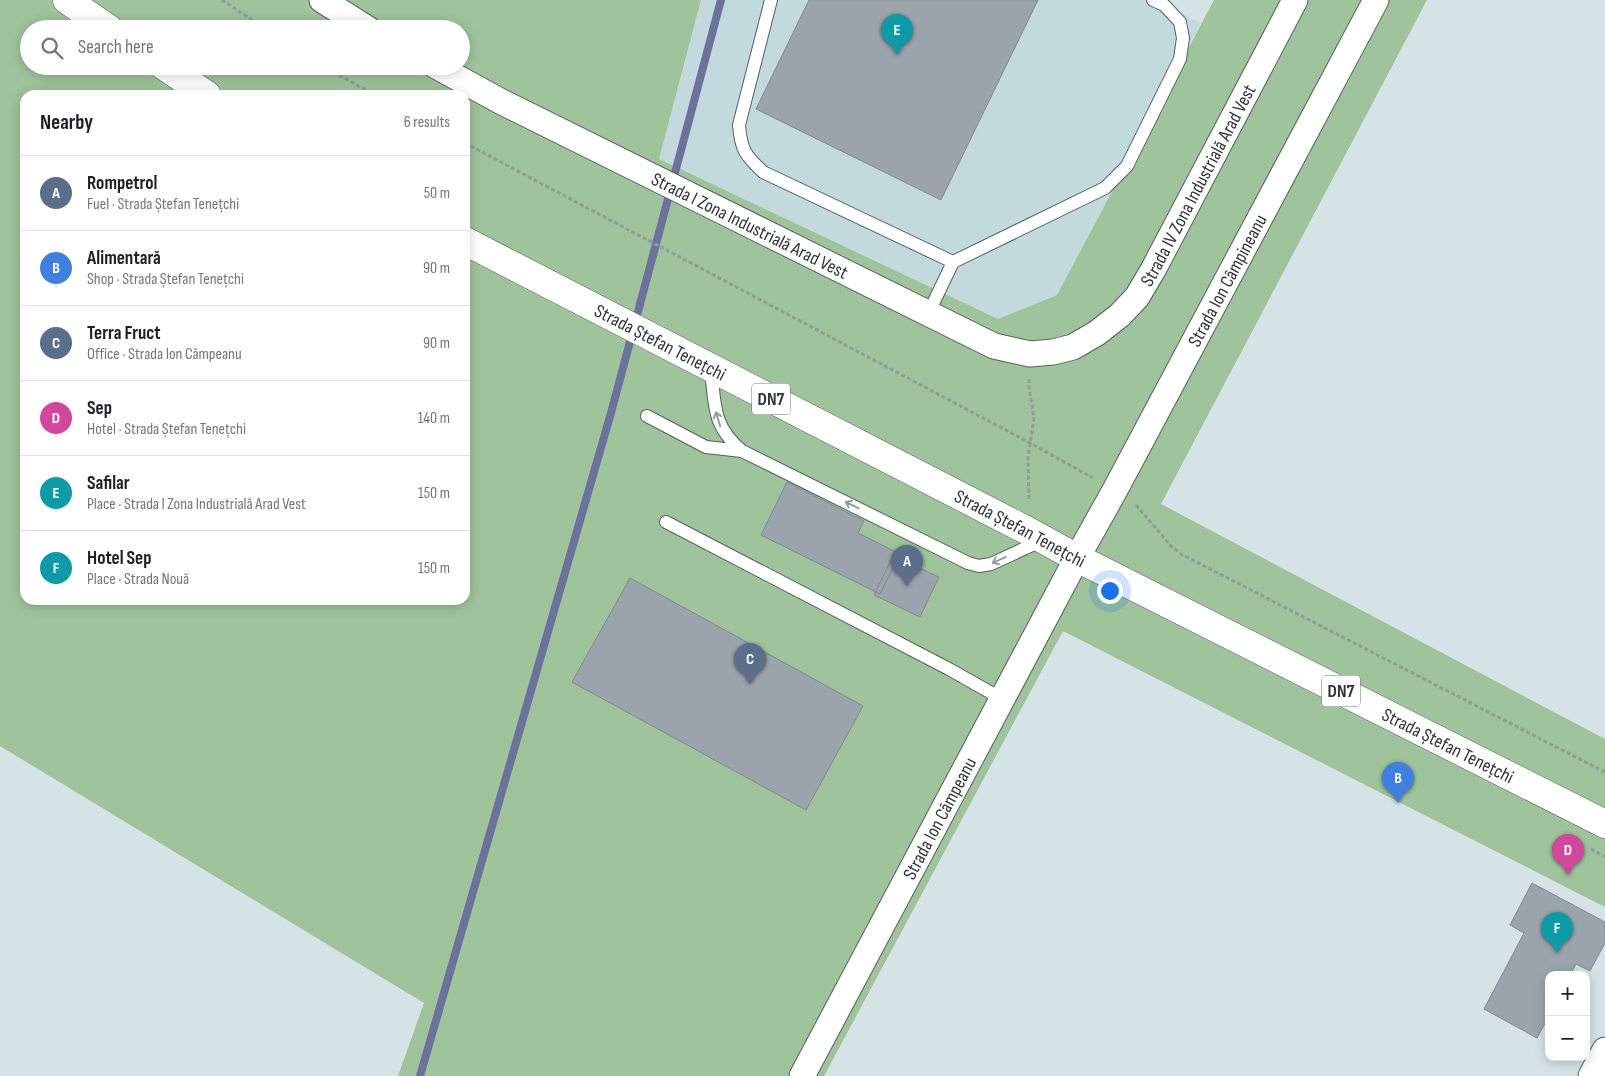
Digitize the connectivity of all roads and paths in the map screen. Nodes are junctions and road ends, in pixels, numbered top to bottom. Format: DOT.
graph roads {
  1 [pos="67,0"];
  2 [pos="222,0"];
  3 [pos="322,0"];
  4 [pos="771,0"];
  5 [pos="1154,0"];
  6 [pos="1295,0"];
  7 [pos="1376,0"];
  8 [pos="96,20"];
  9 [pos="252,20"];
  10 [pos="354,20"];
  11 [pos="177,75"];
  12 [pos="338,75"];
  13 [pos="452,75"];
  14 [pos="199,90"];
  15 [pos="366,90"];
  16 [pos="470,146"];
  17 [pos="470,244"];
  18 [pos="953,262"];
  19 [pos="928,314"];
  20 [pos="1074,347"];
  21 [pos="1030,354"];
  22 [pos="710,367"];
  23 [pos="647,416"];
  24 [pos="1030,443"];
  25 [pos="742,451"];
  26 [pos="1115,490"];
  27 [pos="666,522"];
  28 [pos="1035,535"];
  29 [pos="1076,558"];
  30 [pos="1002,699"];
  31 [pos="1605,772"];
  32 [pos="1605,824"];
  33 [pos="1605,1050"];
  34 [pos="802,1076"];
  35 [pos="1591,1076"];
  1 -- 8 [label="highway"];
  2 -- 9 [label="path"];
  3 -- 10 [label="street"];
  4 -- 18 [label="lane"];
  5 -- 18 [label="lane"];
  6 -- 20 [label="street, Strada IV Zona Industrială Arad Vest"];
  7 -- 26 [label="street, Strada Ion Câmpineanu"];
  11 -- 14 [label="highway"];
  12 -- 15 [label="path"];
  13 -- 19 [label="street, Strada I Zona Industrială Arad Vest"];
  16 -- 24 [label="path"];
  17 -- 22 [label="highway, Strada Ștefan Tenețchi / DN7"];
  18 -- 19 [label="lane"];
  19 -- 21 [label="street, Strada I Zona Industrială Arad Vest"];
  20 -- 21 [label="street, Strada I Zona Industrială Arad Vest"];
  21 -- 24 [label="path"];
  25 -- 22 [label="lane, one-way"];
  22 -- 28 [label="highway, Strada Ștefan Tenețchi / DN7"];
  23 -- 25 [label="lane"];
  24 -- 26 [label="path"];
  24 -- 28 [label="path"];
  28 -- 25 [label="lane, one-way"];
  26 -- 29 [label="street, Strada Ion Câmpineanu"];
  26 -- 31 [label="path"];
  27 -- 30 [label="lane"];
  28 -- 29 [label="highway, Strada Ștefan Tenețchi / DN7"];
  29 -- 30 [label="street, Strada Ion Câmpeanu"];
  29 -- 32 [label="highway, Strada Ștefan Tenețchi / DN7"];
  30 -- 34 [label="street, Strada Ion Câmpeanu"];
  33 -- 35 [label="street"];
}
